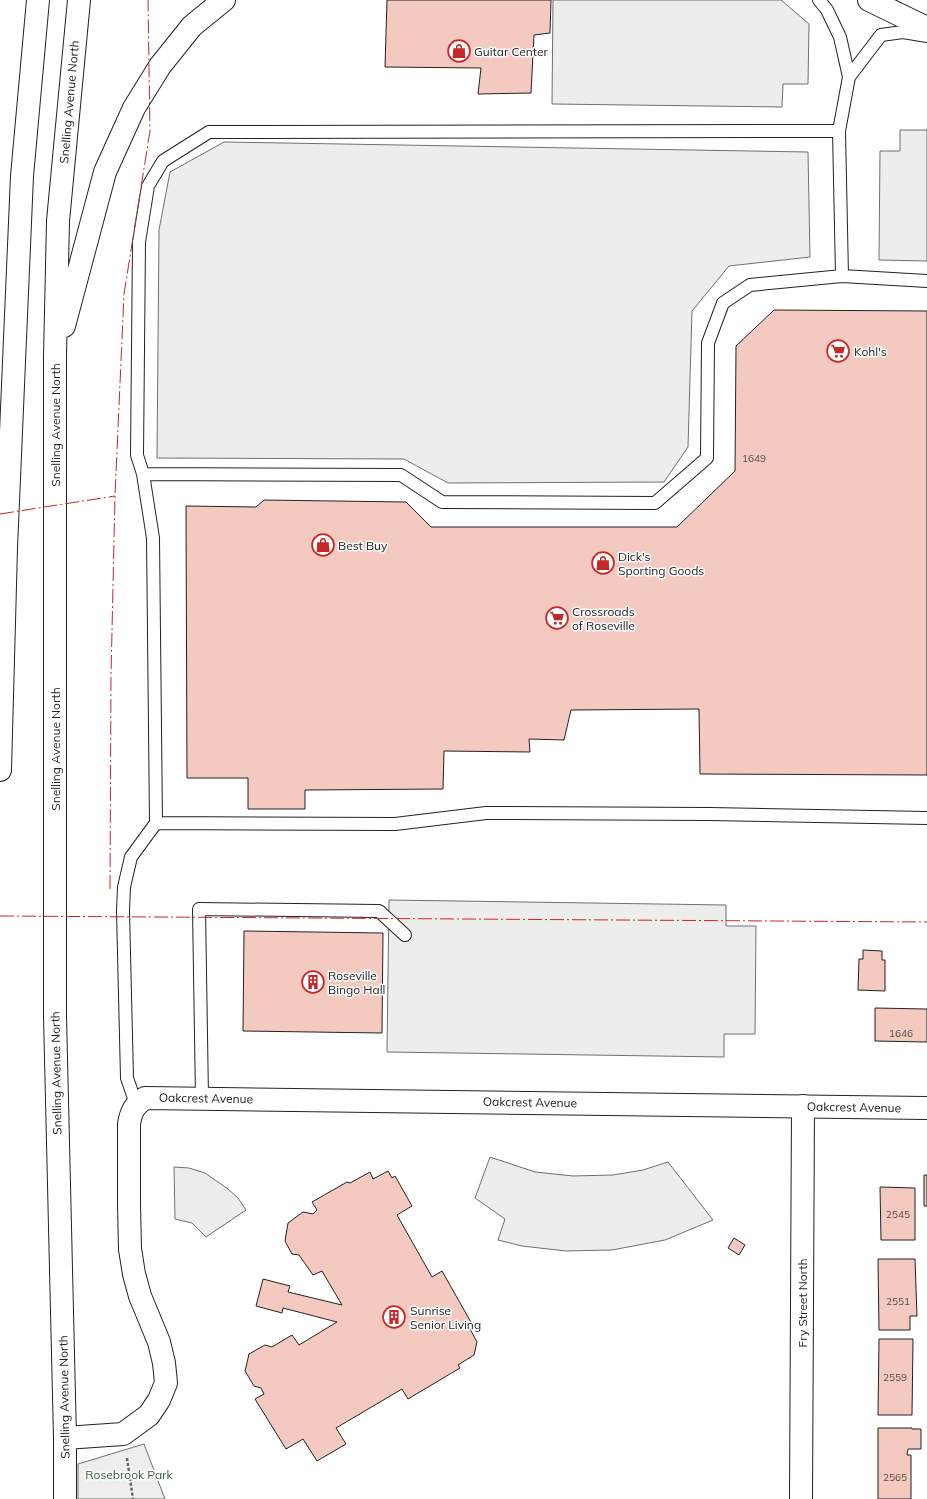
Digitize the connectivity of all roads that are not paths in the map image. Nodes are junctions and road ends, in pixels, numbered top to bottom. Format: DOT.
graph roads {
  1 [pos="38,0"];
  2 [pos="79,0"];
  3 [pos="224,0"];
  4 [pos="818,0"];
  5 [pos="869,0"];
  6 [pos="927,28"];
  7 [pos="927,36"];
  8 [pos="849,77"];
  9 [pos="839,131"];
  10 [pos="842,276"];
  11 [pos="927,281"];
  12 [pos="56,356"];
  13 [pos="0,450"];
  14 [pos="143,474"];
  15 [pos="6,548"];
  16 [pos="0,770"];
  17 [pos="927,818"];
  18 [pos="156,823"];
  19 [pos="405,935"];
  20 [pos="202,1098"];
  21 [pos="136,1104"];
  22 [pos="803,1106"];
  23 [pos="927,1108"];
  24 [pos="66,1438"];
  25 [pos="65,1499"];
  26 [pos="801,1499"];
  1 -- 15 [label="main road"];
  2 -- 12 [label="main road, Snelling Avenue North"];
  3 -- 12 [label="main road"];
  4 -- 8 [label="lane"];
  5 -- 6 [label="main road"];
  7 -- 8 [label="lane"];
  8 -- 9 [label="lane"];
  9 -- 10 [label="lane"];
  9 -- 14 [label="lane"];
  10 -- 11 [label="lane"];
  10 -- 14 [label="lane"];
  12 -- 24 [label="main road, Snelling Avenue North"];
  13 -- 15 [label="main road"];
  14 -- 18 [label="lane"];
  15 -- 16 [label="main road"];
  17 -- 18 [label="lane"];
  18 -- 21 [label="lane"];
  19 -- 20 [label="lane"];
  20 -- 21 [label="main road, Oakcrest Avenue"];
  20 -- 22 [label="main road, Oakcrest Avenue"];
  21 -- 24 [label="main road"];
  22 -- 23 [label="main road, Oakcrest Avenue"];
  22 -- 26 [label="main road, Fry Street North"];
  24 -- 25 [label="main road, Snelling Avenue North"];
}
